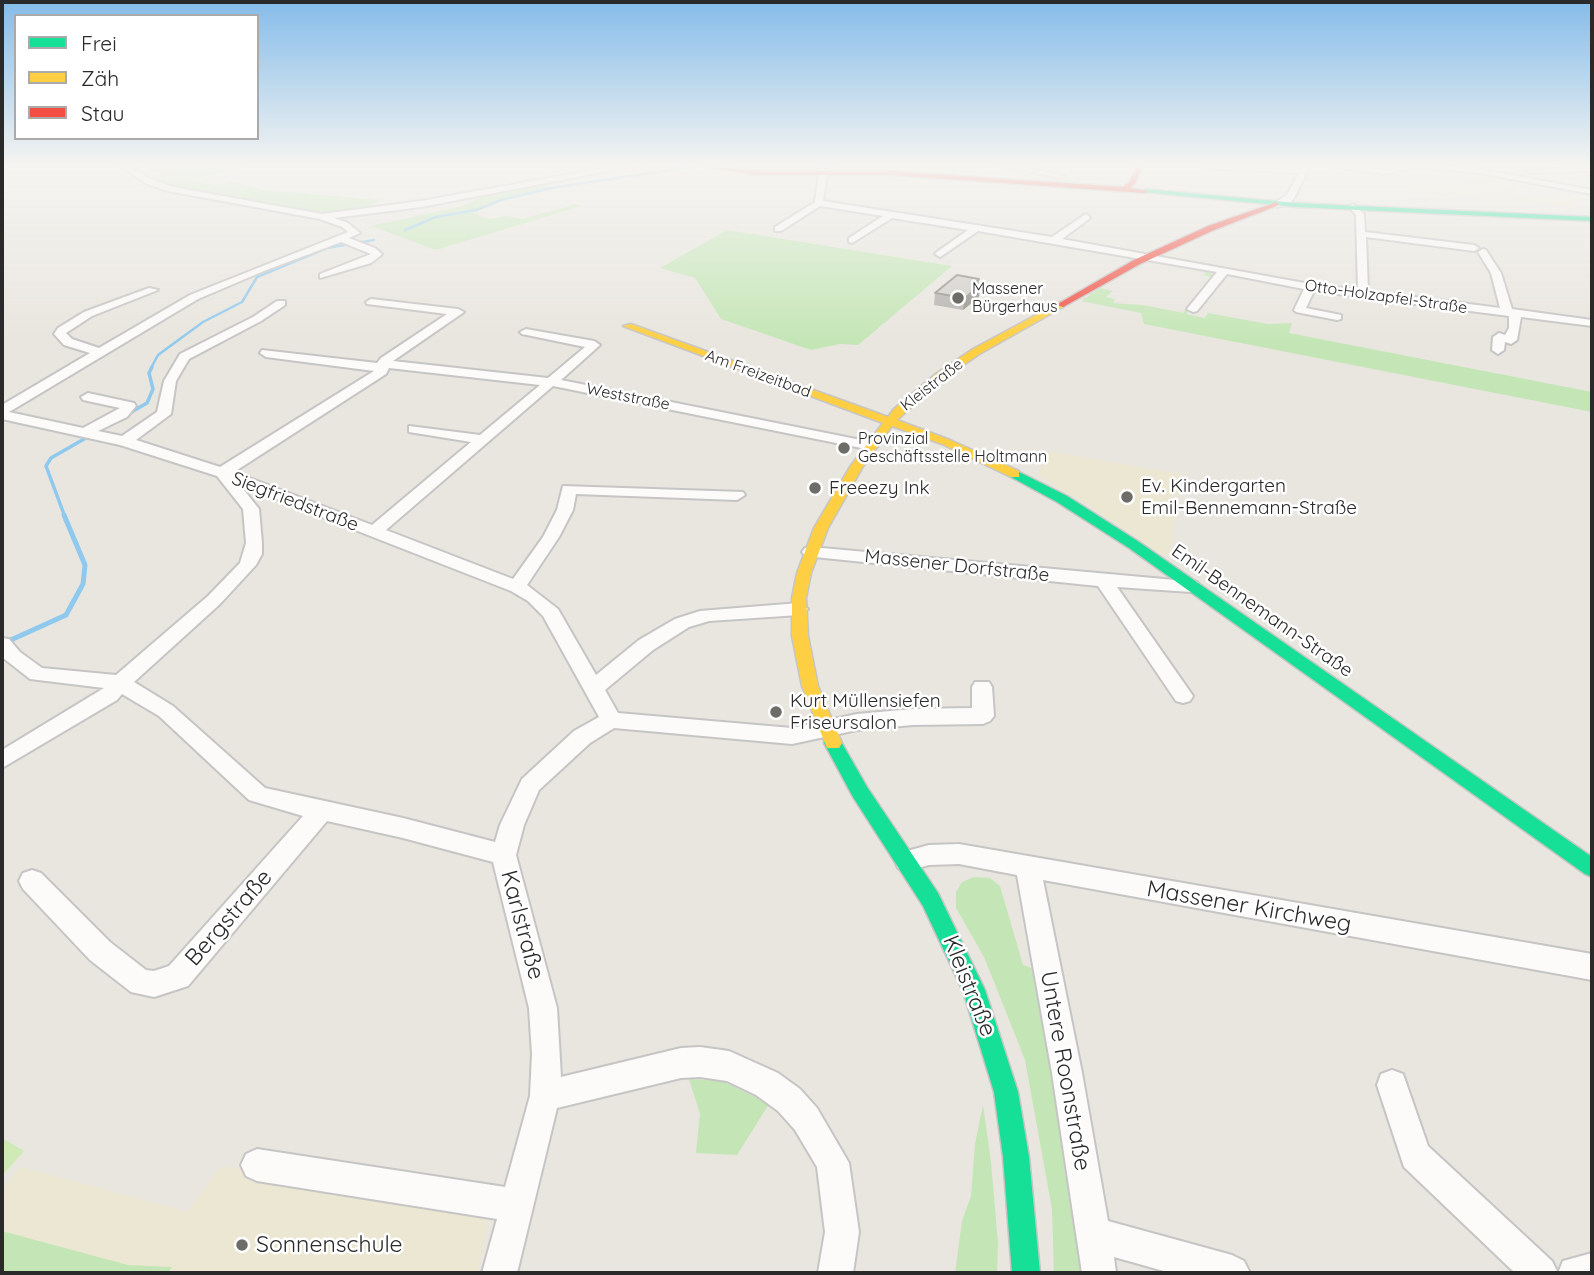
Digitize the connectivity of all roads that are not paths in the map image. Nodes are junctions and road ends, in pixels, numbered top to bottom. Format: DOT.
graph roads {
  1 [pos="341,224"];
  2 [pos="786,224"];
  3 [pos="877,224"];
  4 [pos="939,224"];
  5 [pos="1076,224"];
  6 [pos="1227,224"];
  7 [pos="1360,224"];
  8 [pos="778,229"];
  9 [pos="975,229"];
  10 [pos="1360,234"];
  11 [pos="351,240"];
  12 [pos="852,240"];
  13 [pos="1054,240"];
  14 [pos="940,254"];
  15 [pos="1145,257"];
  16 [pos="1223,272"];
  17 [pos="324,276"];
  18 [pos="1249,277"];
  19 [pos="1310,287"];
  20 [pos="153,290"];
  21 [pos="1363,293"];
  22 [pos="371,302"];
  23 [pos="281,303"];
  24 [pos="1194,309"];
  25 [pos="1510,313"];
  26 [pos="1337,317"];
  27 [pos="1592,323"];
  28 [pos="628,326"];
  29 [pos="526,332"];
  30 [pos="1498,350"];
  31 [pos="98,352"];
  32 [pos="266,353"];
  33 [pos="383,366"];
  34 [pos="551,382"];
  35 [pos="88,397"];
  36 [pos="2,413"];
  37 [pos="889,421"];
  38 [pos="414,429"];
  39 [pos="90,434"];
  40 [pos="481,439"];
  41 [pos="124,441"];
  42 [pos="870,446"];
  43 [pos="222,473"];
  44 [pos="737,495"];
  45 [pos="374,532"];
  46 [pos="811,552"];
  47 [pos="1104,580"];
  48 [pos="1191,586"];
  49 [pos="517,587"];
  50 [pos="799,610"];
  51 [pos="4,647"];
  52 [pos="120,683"];
  53 [pos="982,687"];
  54 [pos="593,690"];
  55 [pos="1183,696"];
  56 [pos="611,720"];
  57 [pos="826,730"];
  58 [pos="2,760"];
  59 [pos="321,812"];
  60 [pos="504,855"];
  61 [pos="907,861"];
  62 [pos="1592,868"];
  63 [pos="1028,869"];
  64 [pos="32,881"];
  65 [pos="1592,967"];
  66 [pos="1392,1084"];
  67 [pos="545,1096"];
  68 [pos="257,1165"];
  69 [pos="516,1205"];
  70 [pos="1095,1235"];
  71 [pos="1592,1270"];
  72 [pos="500,1273"];
  73 [pos="836,1273"];
  74 [pos="1026,1273"];
  75 [pos="1100,1273"];
  76 [pos="1232,1273"];
  77 [pos="1540,1273"];
  78 [pos="1575,1273"];
  1 -- 11 [label="street"];
  2 -- 8 [label="street"];
  3 -- 12 [label="street"];
  4 -- 9 [label="street, Otto-Holzapfel-Straße"];
  5 -- 13 [label="street"];
  6 -- 15 [label="main road, Kleistraße"];
  7 -- 10 [label="street"];
  9 -- 13 [label="street, Otto-Holzapfel-Straße"];
  9 -- 14 [label="street"];
  10 -- 21 [label="street"];
  10 -- 25 [label="street"];
  11 -- 17 [label="street"];
  11 -- 31 [label="street"];
  13 -- 15 [label="street, Otto-Holzapfel-Straße"];
  15 -- 16 [label="street, Otto-Holzapfel-Straße"];
  15 -- 37 [label="main road, Kleistraße"];
  16 -- 18 [label="street, Otto-Holzapfel-Straße"];
  16 -- 24 [label="street"];
  18 -- 19 [label="street, Otto-Holzapfel-Straße"];
  18 -- 21 [label="street"];
  19 -- 21 [label="street, Otto-Holzapfel-Straße"];
  19 -- 26 [label="street"];
  20 -- 31 [label="street"];
  21 -- 25 [label="street, Otto-Holzapfel-Straße"];
  22 -- 33 [label="street"];
  23 -- 41 [label="street"];
  25 -- 27 [label="street, Otto-Holzapfel-Straße"];
  25 -- 30 [label="street"];
  28 -- 37 [label="main road, Am Freizeitbad"];
  29 -- 34 [label="street"];
  31 -- 36 [label="street"];
  32 -- 33 [label="street, Weststraße"];
  33 -- 34 [label="street, Weststraße"];
  33 -- 43 [label="street"];
  34 -- 40 [label="street"];
  34 -- 42 [label="street, Weststraße"];
  35 -- 39 [label="street"];
  36 -- 39 [label="street, Siegfriedstraße"];
  37 -- 42 [label="main road, Kleistraße"];
  37 -- 48 [label="main road, Emil-Bennemann-Straße"];
  38 -- 40 [label="street"];
  39 -- 41 [label="street, Siegfriedstraße"];
  40 -- 45 [label="street"];
  41 -- 43 [label="street, Siegfriedstraße"];
  42 -- 46 [label="main road, Kleistraße"];
  43 -- 45 [label="street, Siegfriedstraße"];
  43 -- 52 [label="street"];
  44 -- 49 [label="street"];
  45 -- 49 [label="street, Siegfriedstraße"];
  46 -- 47 [label="street, Massener Dorfstraße"];
  46 -- 50 [label="main road, Kleistraße"];
  47 -- 48 [label="street, Massener Dorfstraße"];
  47 -- 55 [label="street"];
  48 -- 62 [label="main road, Emil-Bennemann-Straße"];
  49 -- 54 [label="street, Siegfriedstraße"];
  50 -- 54 [label="street"];
  50 -- 57 [label="main road, Kleistraße"];
  51 -- 52 [label="street"];
  52 -- 58 [label="street"];
  52 -- 59 [label="street"];
  53 -- 57 [label="street"];
  54 -- 56 [label="street, Siegfriedstraße"];
  56 -- 57 [label="street"];
  56 -- 60 [label="street, Karlstraße"];
  57 -- 61 [label="main road, Kleistraße"];
  59 -- 60 [label="street"];
  59 -- 64 [label="street, Bergstraße"];
  60 -- 67 [label="street, Karlstraße"];
  61 -- 63 [label="street, Massener Kirchweg"];
  61 -- 74 [label="main road, Kleistraße"];
  63 -- 65 [label="street, Massener Kirchweg"];
  63 -- 70 [label="street, Untere Roonstraße"];
  66 -- 77 [label="street"];
  67 -- 69 [label="street, Karlstraße"];
  67 -- 73 [label="street"];
  68 -- 69 [label="street"];
  69 -- 72 [label="street, Karlstraße"];
  70 -- 75 [label="street, Untere Roonstraße"];
  70 -- 76 [label="street"];
  71 -- 78 [label="street"];
}
